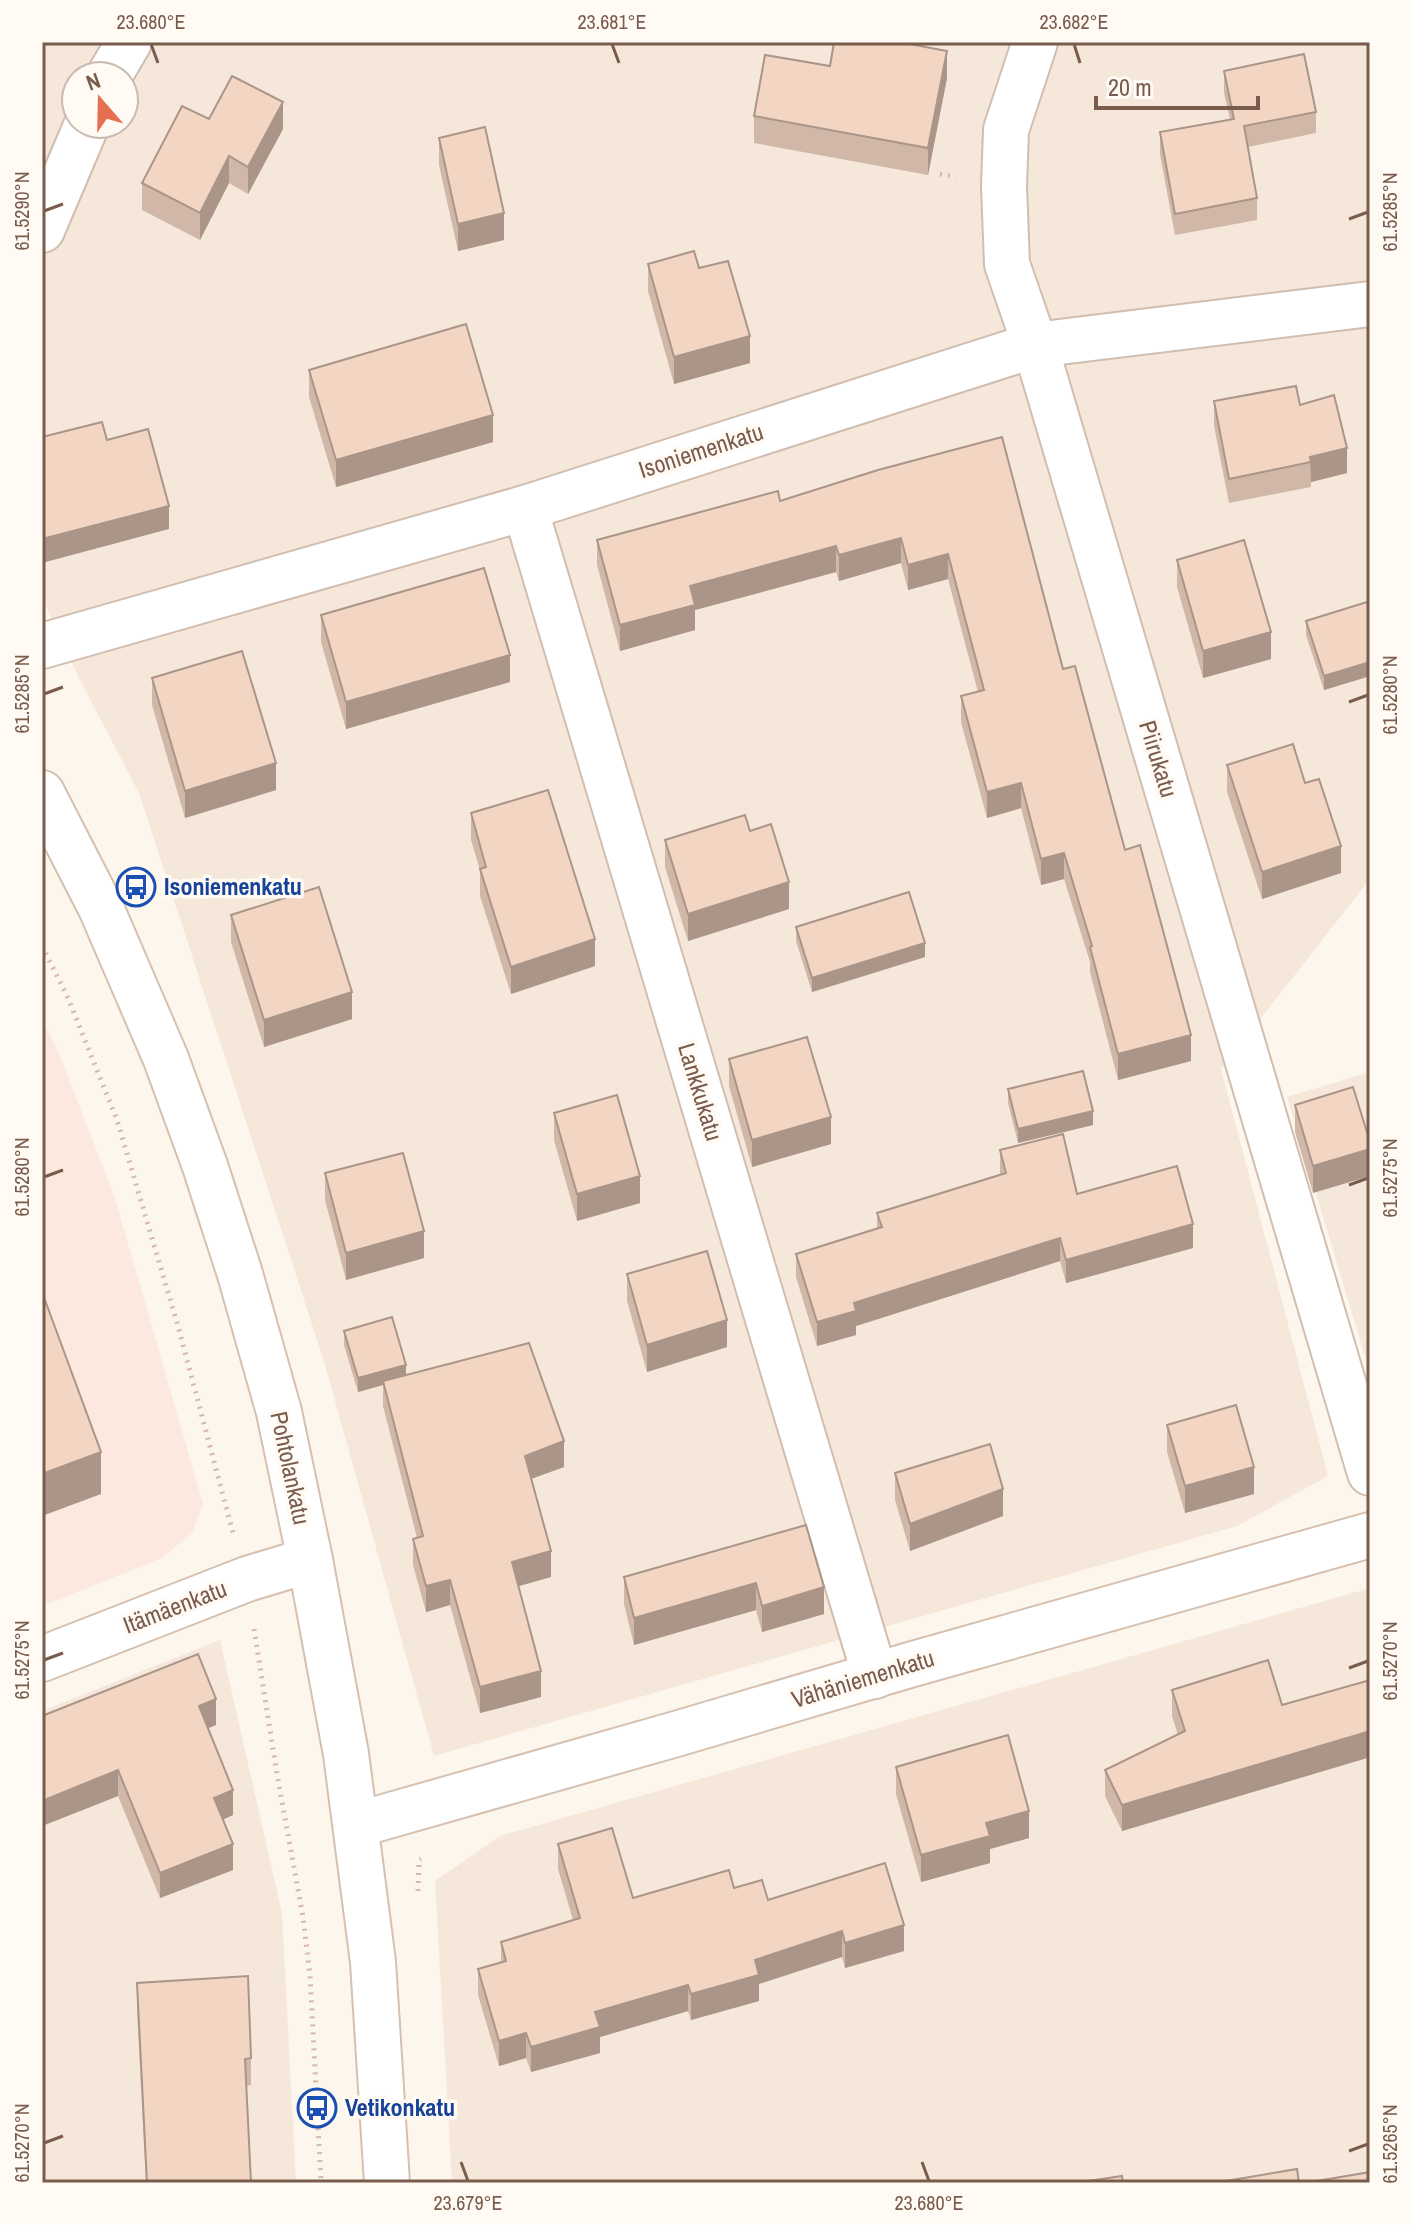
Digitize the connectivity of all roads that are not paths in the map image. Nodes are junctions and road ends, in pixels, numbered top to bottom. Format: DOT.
graph roads {
  1 [pos="129,42"];
  2 [pos="1035,42"];
  3 [pos="118,60"];
  4 [pos="80,140"];
  5 [pos="42,230"];
  6 [pos="1370,304"];
  7 [pos="1035,345"];
  8 [pos="525,508"];
  9 [pos="42,646"];
  10 [pos="42,793"];
  11 [pos="1370,1473"];
  12 [pos="1370,1535"];
  13 [pos="310,1560"];
  14 [pos="42,1659"];
  15 [pos="875,1676"];
  16 [pos="356,1825"];
  17 [pos="387,2183"];
  1 -- 3 [label="street"];
  2 -- 7 [label="street, Piirukatu"];
  4 -- 5 [label="street"];
  6 -- 7 [label="street, Isoniemenkatu"];
  7 -- 8 [label="street, Isoniemenkatu"];
  7 -- 11 [label="street, Piirukatu"];
  8 -- 9 [label="street, Isoniemenkatu"];
  8 -- 15 [label="street, Lankkukatu"];
  10 -- 13 [label="street, Pohtolankatu"];
  12 -- 15 [label="street, Vähäniemenkatu"];
  13 -- 14 [label="street, Itämäenkatu"];
  13 -- 16 [label="street, Pohtolankatu"];
  15 -- 16 [label="street, Vähäniemenkatu"];
  16 -- 17 [label="street, Pohtolankatu"];
}
